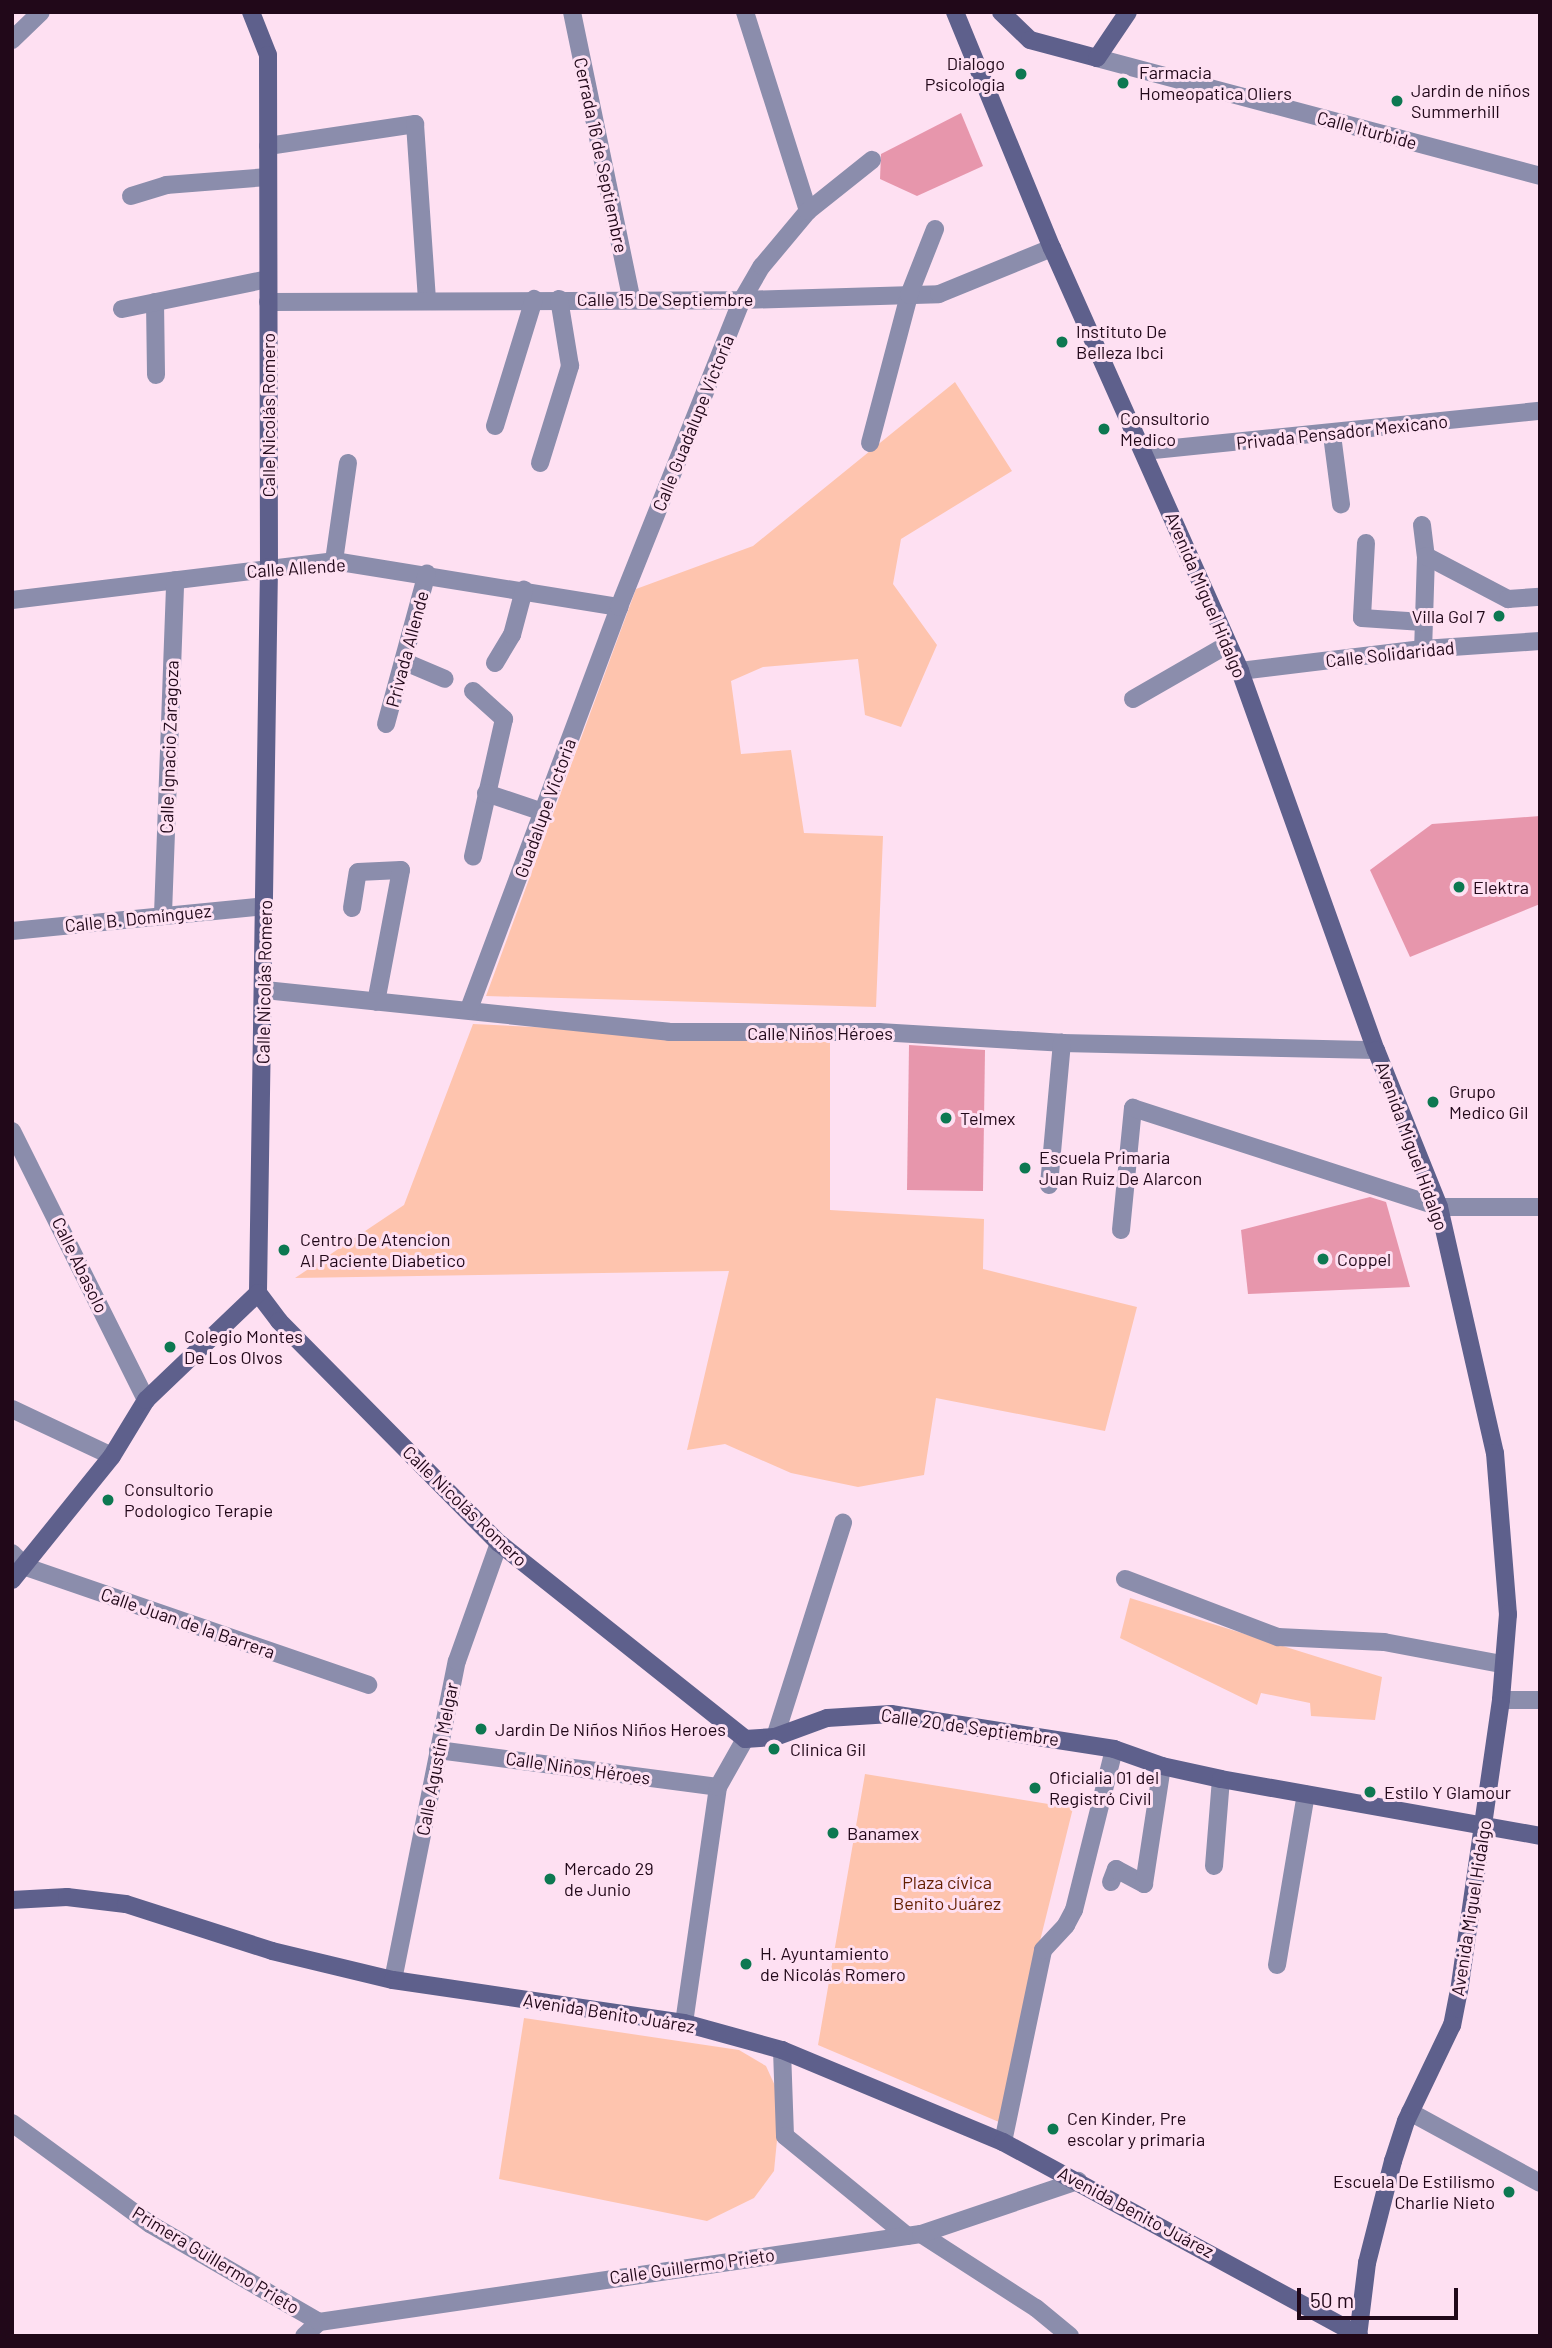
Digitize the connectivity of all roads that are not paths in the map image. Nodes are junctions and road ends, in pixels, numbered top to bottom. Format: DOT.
graph roads {
  1 [pos="41,12"];
  2 [pos="251,12"];
  3 [pos="572,12"];
  4 [pos="745,12"];
  5 [pos="955,12"];
  6 [pos="1001,12"];
  7 [pos="1128,12"];
  8 [pos="12,40"];
  9 [pos="1097,58"];
  10 [pos="268,146"];
  11 [pos="872,160"];
  12 [pos="1540,176"];
  13 [pos="268,177"];
  14 [pos="131,196"];
  15 [pos="808,211"];
  16 [pos="935,229"];
  17 [pos="1052,248"];
  18 [pos="268,279"];
  19 [pos="909,295"];
  20 [pos="631,298"];
  21 [pos="534,299"];
  22 [pos="559,299"];
  23 [pos="427,300"];
  24 [pos="742,300"];
  25 [pos="155,302"];
  26 [pos="268,302"];
  27 [pos="122,309"];
  28 [pos="156,375"];
  29 [pos="1540,411"];
  30 [pos="495,426"];
  31 [pos="1332,435"];
  32 [pos="870,443"];
  33 [pos="1144,451"];
  34 [pos="348,463"];
  35 [pos="540,463"];
  36 [pos="1341,504"];
  37 [pos="1422,525"];
  38 [pos="1366,543"];
  39 [pos="1426,555"];
  40 [pos="334,561"];
  41 [pos="269,567"];
  42 [pos="427,573"];
  43 [pos="174,580"];
  44 [pos="524,590"];
  45 [pos="1540,597"];
  46 [pos="12,600"];
  47 [pos="619,607"];
  48 [pos="1423,622"];
  49 [pos="1540,641"];
  50 [pos="1227,645"];
  51 [pos="1423,649"];
  52 [pos="404,662"];
  53 [pos="495,663"];
  54 [pos="1240,671"];
  55 [pos="445,679"];
  56 [pos="473,691"];
  57 [pos="1133,699"];
  58 [pos="386,724"];
  59 [pos="486,793"];
  60 [pos="543,812"];
  61 [pos="473,857"];
  62 [pos="264,905"];
  63 [pos="352,908"];
  64 [pos="163,914"];
  65 [pos="12,931"];
  66 [pos="265,990"];
  67 [pos="376,1002"];
  68 [pos="470,1009"];
  69 [pos="1062,1043"];
  70 [pos="1376,1051"];
  71 [pos="12,1131"];
  72 [pos="1049,1185"];
  73 [pos="1439,1207"];
  74 [pos="1540,1207"];
  75 [pos="1121,1230"];
  76 [pos="257,1293"];
  77 [pos="146,1400"];
  78 [pos="12,1409"];
  79 [pos="112,1456"];
  80 [pos="843,1522"];
  81 [pos="499,1543"];
  82 [pos="12,1553"];
  83 [pos="26,1567"];
  84 [pos="1125,1579"];
  85 [pos="12,1580"];
  86 [pos="1502,1664"];
  87 [pos="368,1685"];
  88 [pos="1501,1700"];
  89 [pos="1540,1700"];
  90 [pos="775,1737"];
  91 [pos="745,1739"];
  92 [pos="1114,1749"];
  93 [pos="438,1750"];
  94 [pos="1162,1766"];
  95 [pos="1221,1779"];
  96 [pos="718,1787"];
  97 [pos="1306,1794"];
  98 [pos="1484,1827"];
  99 [pos="1540,1836"];
  100 [pos="1214,1866"];
  101 [pos="1111,1882"];
  102 [pos="12,1900"];
  103 [pos="1277,1965"];
  104 [pos="393,1980"];
  105 [pos="684,2023"];
  106 [pos="782,2050"];
  107 [pos="1410,2112"];
  108 [pos="12,2123"];
  109 [pos="1003,2142"];
  110 [pos="1078,2181"];
  111 [pos="1540,2183"];
  112 [pos="914,2235"];
  113 [pos="319,2322"];
  114 [pos="1069,2335"];
  115 [pos="1360,2335"];
  116 [pos="304,2336"];
  1 -- 8 [label="street"];
  2 -- 10 [label="main road, Calle Nicolás Romero"];
  3 -- 20 [label="street, Cerrada 16 de Septiembre"];
  4 -- 15 [label="street"];
  5 -- 17 [label="main road, Avenida Miguel Hidalgo"];
  6 -- 9 [label="main road, Calle Iturbide"];
  7 -- 9 [label="main road"];
  9 -- 12 [label="street, Calle Iturbide"];
  10 -- 13 [label="main road, Calle Nicolás Romero"];
  10 -- 23 [label="street"];
  11 -- 15 [label="street, Calle Guadalupe Victoria"];
  13 -- 14 [label="street"];
  13 -- 18 [label="main road, Calle Nicolás Romero"];
  15 -- 24 [label="street, Calle Guadalupe Victoria"];
  16 -- 19 [label="street"];
  17 -- 19 [label="street, Calle 15 De Septiembre"];
  17 -- 33 [label="main road, Avenida Miguel Hidalgo"];
  18 -- 25 [label="street"];
  18 -- 26 [label="main road, Calle Nicolás Romero"];
  19 -- 24 [label="street, Calle 15 De Septiembre"];
  19 -- 32 [label="street"];
  20 -- 22 [label="street, Calle 15 De Septiembre"];
  20 -- 24 [label="street, Calle 15 De Septiembre"];
  21 -- 22 [label="street, Calle 15 De Septiembre"];
  21 -- 23 [label="street, Calle 15 De Septiembre"];
  21 -- 30 [label="street"];
  22 -- 35 [label="street"];
  23 -- 26 [label="street, Calle 15 De Septiembre"];
  24 -- 47 [label="street, Calle Guadalupe Victoria"];
  25 -- 27 [label="street"];
  25 -- 28 [label="street"];
  26 -- 41 [label="main road, Calle Nicolás Romero"];
  29 -- 31 [label="street, Privada Pensador Mexicano"];
  31 -- 33 [label="street, Privada Pensador Mexicano"];
  31 -- 36 [label="street"];
  33 -- 50 [label="main road, Avenida Miguel Hidalgo"];
  34 -- 40 [label="street"];
  37 -- 39 [label="street"];
  38 -- 48 [label="street"];
  39 -- 45 [label="street"];
  39 -- 48 [label="street"];
  40 -- 41 [label="street, Calle Allende"];
  40 -- 42 [label="street, Calle Allende"];
  41 -- 43 [label="street, Calle Allende"];
  41 -- 62 [label="main road, Calle Nicolás Romero"];
  42 -- 44 [label="street, Calle Allende"];
  42 -- 52 [label="street, Privada Allende"];
  43 -- 46 [label="street, Calle Allende"];
  43 -- 64 [label="street, Calle Ignacio Zaragoza"];
  44 -- 47 [label="street, Calle Allende"];
  44 -- 53 [label="street"];
  47 -- 60 [label="street, Guadalupe Victoria"];
  48 -- 51 [label="street"];
  49 -- 51 [label="street, Calle Solidaridad"];
  50 -- 54 [label="main road, Avenida Miguel Hidalgo"];
  50 -- 57 [label="street"];
  51 -- 54 [label="street, Calle Solidaridad"];
  52 -- 55 [label="street"];
  52 -- 58 [label="street, Privada Allende"];
  54 -- 70 [label="main road, Avenida Miguel Hidalgo"];
  56 -- 59 [label="street"];
  59 -- 60 [label="street"];
  59 -- 61 [label="street"];
  60 -- 68 [label="street, Guadalupe Victoria"];
  62 -- 64 [label="street, Calle B. Domínguez"];
  62 -- 66 [label="main road, Calle Nicolás Romero"];
  63 -- 67 [label="street"];
  64 -- 65 [label="street, Calle B. Domínguez"];
  66 -- 67 [label="street, Calle Niños Héroes"];
  66 -- 76 [label="main road, Calle Nicolás Romero"];
  67 -- 68 [label="street, Calle Niños Héroes"];
  68 -- 69 [label="street, Calle Niños Héroes"];
  69 -- 70 [label="street, Calle Niños Héroes"];
  69 -- 72 [label="street"];
  70 -- 73 [label="main road, Avenida Miguel Hidalgo"];
  71 -- 77 [label="street, Calle Abasolo"];
  73 -- 74 [label="street"];
  73 -- 75 [label="street"];
  73 -- 86 [label="main road, Avenida Miguel Hidalgo"];
  76 -- 77 [label="main road"];
  76 -- 81 [label="main road, Calle Nicolás Romero"];
  77 -- 79 [label="main road"];
  78 -- 79 [label="street"];
  79 -- 83 [label="main road"];
  80 -- 90 [label="street"];
  81 -- 91 [label="main road, Calle Nicolás Romero"];
  81 -- 93 [label="street, Calle Agustín Melgar"];
  82 -- 83 [label="street, Calle Juan de la Barrera"];
  83 -- 85 [label="main road"];
  83 -- 87 [label="street, Calle Juan de la Barrera"];
  84 -- 86 [label="street"];
  86 -- 88 [label="main road, Avenida Miguel Hidalgo"];
  88 -- 89 [label="street"];
  88 -- 98 [label="main road, Avenida Miguel Hidalgo"];
  90 -- 91 [label="main road, Calle 20 de Septiembre"];
  90 -- 92 [label="main road, Calle 20 de Septiembre"];
  91 -- 96 [label="street"];
  92 -- 94 [label="main road, Calle 20 de Septiembre"];
  92 -- 109 [label="street"];
  93 -- 96 [label="street, Calle Niños Héroes"];
  93 -- 104 [label="street, Calle Agustín Melgar"];
  94 -- 95 [label="main road, Calle 20 de Septiembre"];
  94 -- 101 [label="street"];
  95 -- 97 [label="main road, Calle 20 de Septiembre"];
  95 -- 100 [label="street"];
  96 -- 105 [label="street"];
  97 -- 98 [label="main road, Calle 20 de Septiembre"];
  97 -- 103 [label="street"];
  98 -- 99 [label="main road, Calle 20 de Septiembre"];
  98 -- 107 [label="main road, Avenida Miguel Hidalgo"];
  102 -- 104 [label="main road, Avenida Benito Juárez"];
  104 -- 105 [label="main road, Avenida Benito Juárez"];
  105 -- 106 [label="main road, Avenida Benito Juárez"];
  106 -- 109 [label="main road, Avenida Benito Juárez"];
  106 -- 112 [label="street"];
  107 -- 111 [label="street"];
  107 -- 115 [label="main road, Avenida Miguel Hidalgo"];
  108 -- 113 [label="street, Primera Guillermo Prieto"];
  109 -- 110 [label="main road, Avenida Benito Juárez"];
  110 -- 112 [label="street, Calle Guillermo Prieto"];
  110 -- 115 [label="main road, Avenida Benito Juárez"];
  112 -- 113 [label="street, Calle Guillermo Prieto"];
  112 -- 114 [label="street"];
  113 -- 116 [label="street"];
}
